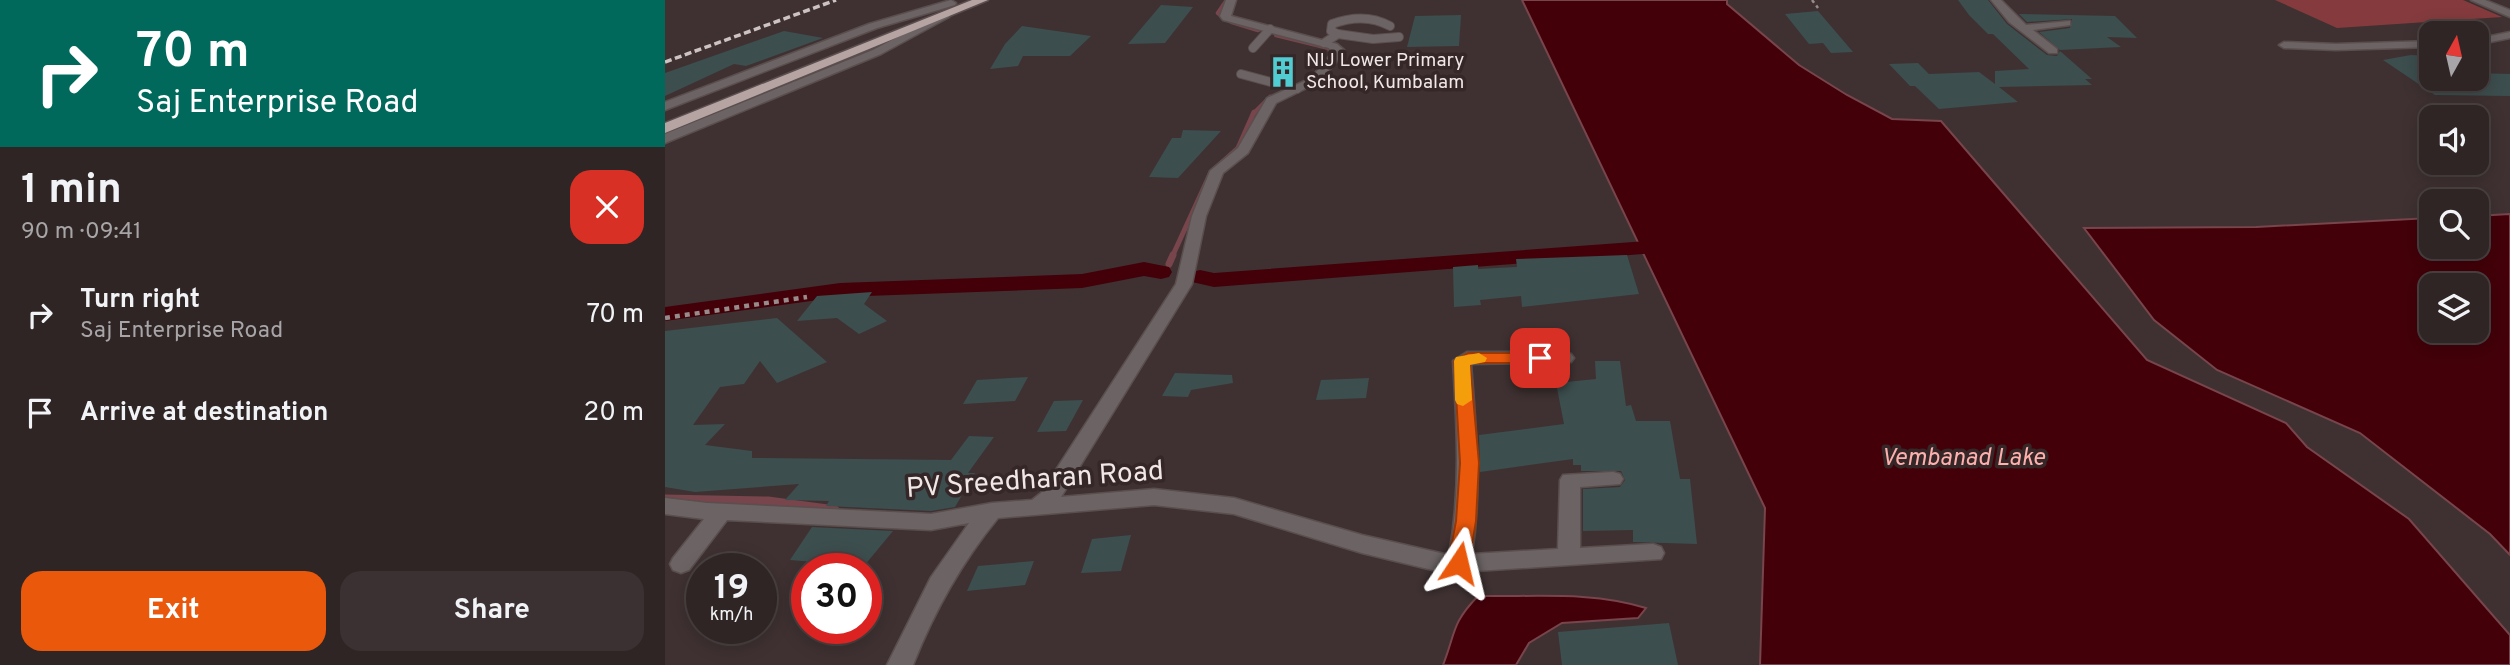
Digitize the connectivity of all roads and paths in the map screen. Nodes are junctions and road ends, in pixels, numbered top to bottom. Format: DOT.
graph roads {
  1 [pos="982,0"];
  2 [pos="1231,0"];
  3 [pos="1812,0"];
  4 [pos="1996,0"];
  5 [pos="2476,0"];
  6 [pos="954,5"];
  7 [pos="1818,8"];
  8 [pos="2510,14"];
  9 [pos="2066,23"];
  10 [pos="1390,26"];
  11 [pos="2024,28"];
  12 [pos="1270,29"];
  13 [pos="1338,34"];
  14 [pos="2510,35"];
  15 [pos="1399,37"];
  16 [pos="2489,39"];
  17 [pos="1324,43"];
  18 [pos="2419,44"];
  19 [pos="2284,45"];
  20 [pos="1253,48"];
  21 [pos="2053,51"];
  22 [pos="1241,74"];
  23 [pos="1297,89"];
  24 [pos="665,106"];
  25 [pos="665,118"];
  26 [pos="665,128"];
  27 [pos="665,139"];
  28 [pos="807,297"];
  29 [pos="665,318"];
  30 [pos="1565,358"];
  31 [pos="1612,479"];
  32 [pos="665,506"];
  33 [pos="1034,509"];
  34 [pos="722,511"];
  35 [pos="992,511"];
  36 [pos="1653,553"];
  37 [pos="1569,556"];
  38 [pos="1459,563"];
  39 [pos="681,564"];
  40 [pos="900,665"];
  1 -- 6 [label="highway"];
  2 -- 12 [label="street"];
  3 -- 7 [label="path"];
  4 -- 11 [label="street"];
  5 -- 8 [label="street"];
  6 -- 24 [label="street"];
  6 -- 25 [label="highway"];
  6 -- 26 [label="highway"];
  6 -- 27 [label="street"];
  9 -- 11 [label="street"];
  10 -- 13 [label="lane"];
  11 -- 21 [label="street"];
  12 -- 17 [label="street"];
  12 -- 20 [label="lane"];
  13 -- 15 [label="lane"];
  13 -- 17 [label="lane"];
  14 -- 16 [label="street"];
  17 -- 23 [label="street"];
  18 -- 19 [label="street"];
  22 -- 23 [label="lane"];
  23 -- 33 [label="street"];
  28 -- 29 [label="path"];
  30 -- 38 [label="street"];
  31 -- 37 [label="street"];
  32 -- 34 [label="street, PV Sreedharan Road"];
  33 -- 35 [label="street, PV Sreedharan Road"];
  33 -- 38 [label="street, PV Sreedharan Road"];
  34 -- 35 [label="street, PV Sreedharan Road"];
  34 -- 39 [label="street"];
  35 -- 40 [label="street"];
  36 -- 37 [label="street, PV Sreedharan Road"];
  37 -- 38 [label="street, PV Sreedharan Road"];
}
